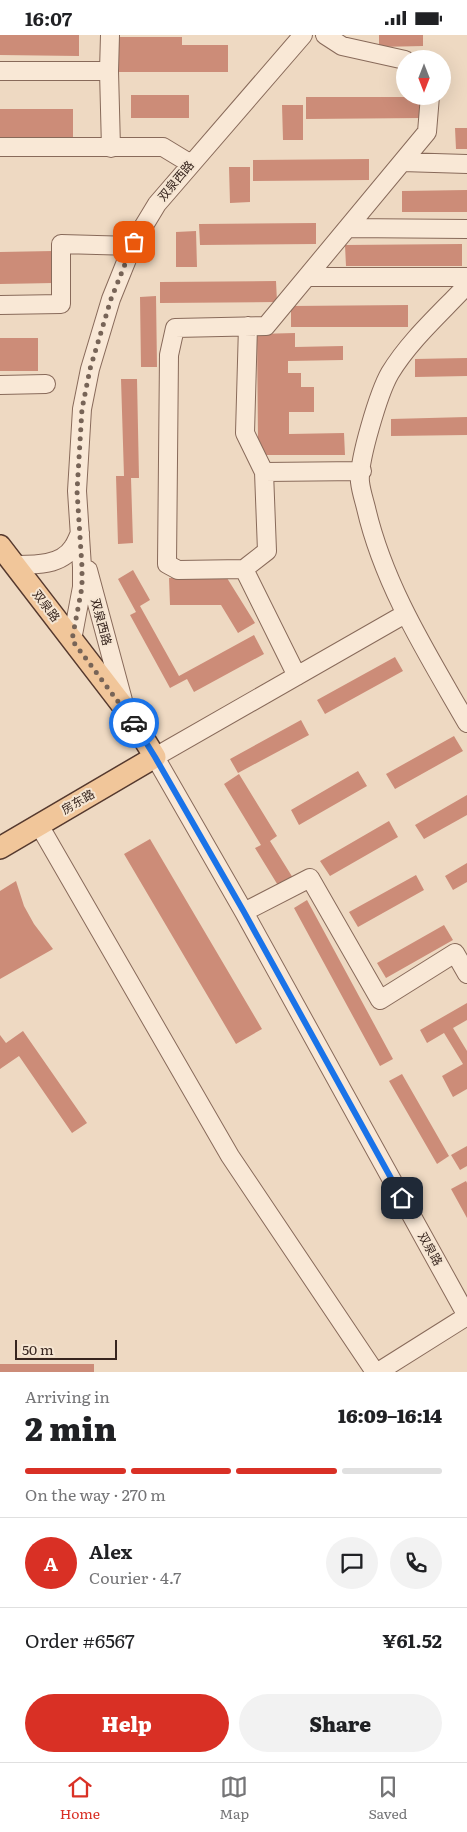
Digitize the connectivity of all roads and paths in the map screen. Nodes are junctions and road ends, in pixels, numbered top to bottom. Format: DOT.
graph roads {
  1 [pos="110,35"];
  2 [pos="303,35"];
  3 [pos="325,35"];
  4 [pos="396,58"];
  5 [pos="0,71"];
  6 [pos="110,71"];
  7 [pos="429,105"];
  8 [pos="0,147"];
  9 [pos="111,147"];
  10 [pos="402,162"];
  11 [pos="191,164"];
  12 [pos="467,164"];
  13 [pos="348,228"];
  14 [pos="467,229"];
  15 [pos="132,247"];
  16 [pos="307,277"];
  17 [pos="467,277"];
  18 [pos="467,285"];
  19 [pos="0,305"];
  20 [pos="248,326"];
  21 [pos="0,385"];
  22 [pos="46,385"];
  23 [pos="362,471"];
  24 [pos="264,472"];
  25 [pos="80,533"];
  26 [pos="0,546"];
  27 [pos="14,565"];
  28 [pos="244,569"];
  29 [pos="405,614"];
  30 [pos="72,640"];
  31 [pos="297,676"];
  32 [pos="126,710"];
  33 [pos="467,723"];
  34 [pos="155,757"];
  35 [pos="39,825"];
  36 [pos="0,848"];
  37 [pos="244,912"];
  38 [pos="467,973"];
  39 [pos="467,1316"];
  40 [pos="377,1372"];
  1 -- 6 [label="street"];
  2 -- 11 [label="street, 双泉西路"];
  3 -- 4 [label="street"];
  5 -- 6 [label="street"];
  6 -- 9 [label="street"];
  7 -- 10 [label="street"];
  8 -- 9 [label="street"];
  9 -- 11 [label="street"];
  10 -- 12 [label="street"];
  10 -- 13 [label="street"];
  11 -- 15 [label="street, 双泉西路"];
  13 -- 14 [label="street"];
  13 -- 16 [label="street"];
  15 -- 19 [label="street"];
  15 -- 25 [label="street, 双泉西路"];
  16 -- 17 [label="street"];
  16 -- 20 [label="street"];
  18 -- 23 [label="street"];
  20 -- 24 [label="street"];
  20 -- 28 [label="street"];
  21 -- 22 [label="street"];
  23 -- 24 [label="street"];
  23 -- 29 [label="street"];
  24 -- 28 [label="street"];
  25 -- 27 [label="street"];
  25 -- 30 [label="street, 双泉西路"];
  25 -- 32 [label="street, 双泉西路"];
  26 -- 27 [label="main road, 双泉路"];
  27 -- 30 [label="main road, 双泉路"];
  28 -- 31 [label="street"];
  29 -- 31 [label="street"];
  29 -- 33 [label="street"];
  30 -- 32 [label="main road, 双泉路"];
  31 -- 34 [label="street"];
  32 -- 34 [label="main road, 双泉路"];
  34 -- 35 [label="main road, 房东路"];
  34 -- 37 [label="street, 双泉路"];
  35 -- 36 [label="main road, 房东路"];
  35 -- 40 [label="street"];
  37 -- 38 [label="street"];
  37 -- 39 [label="street, 双泉路"];
  39 -- 40 [label="street"];
}
